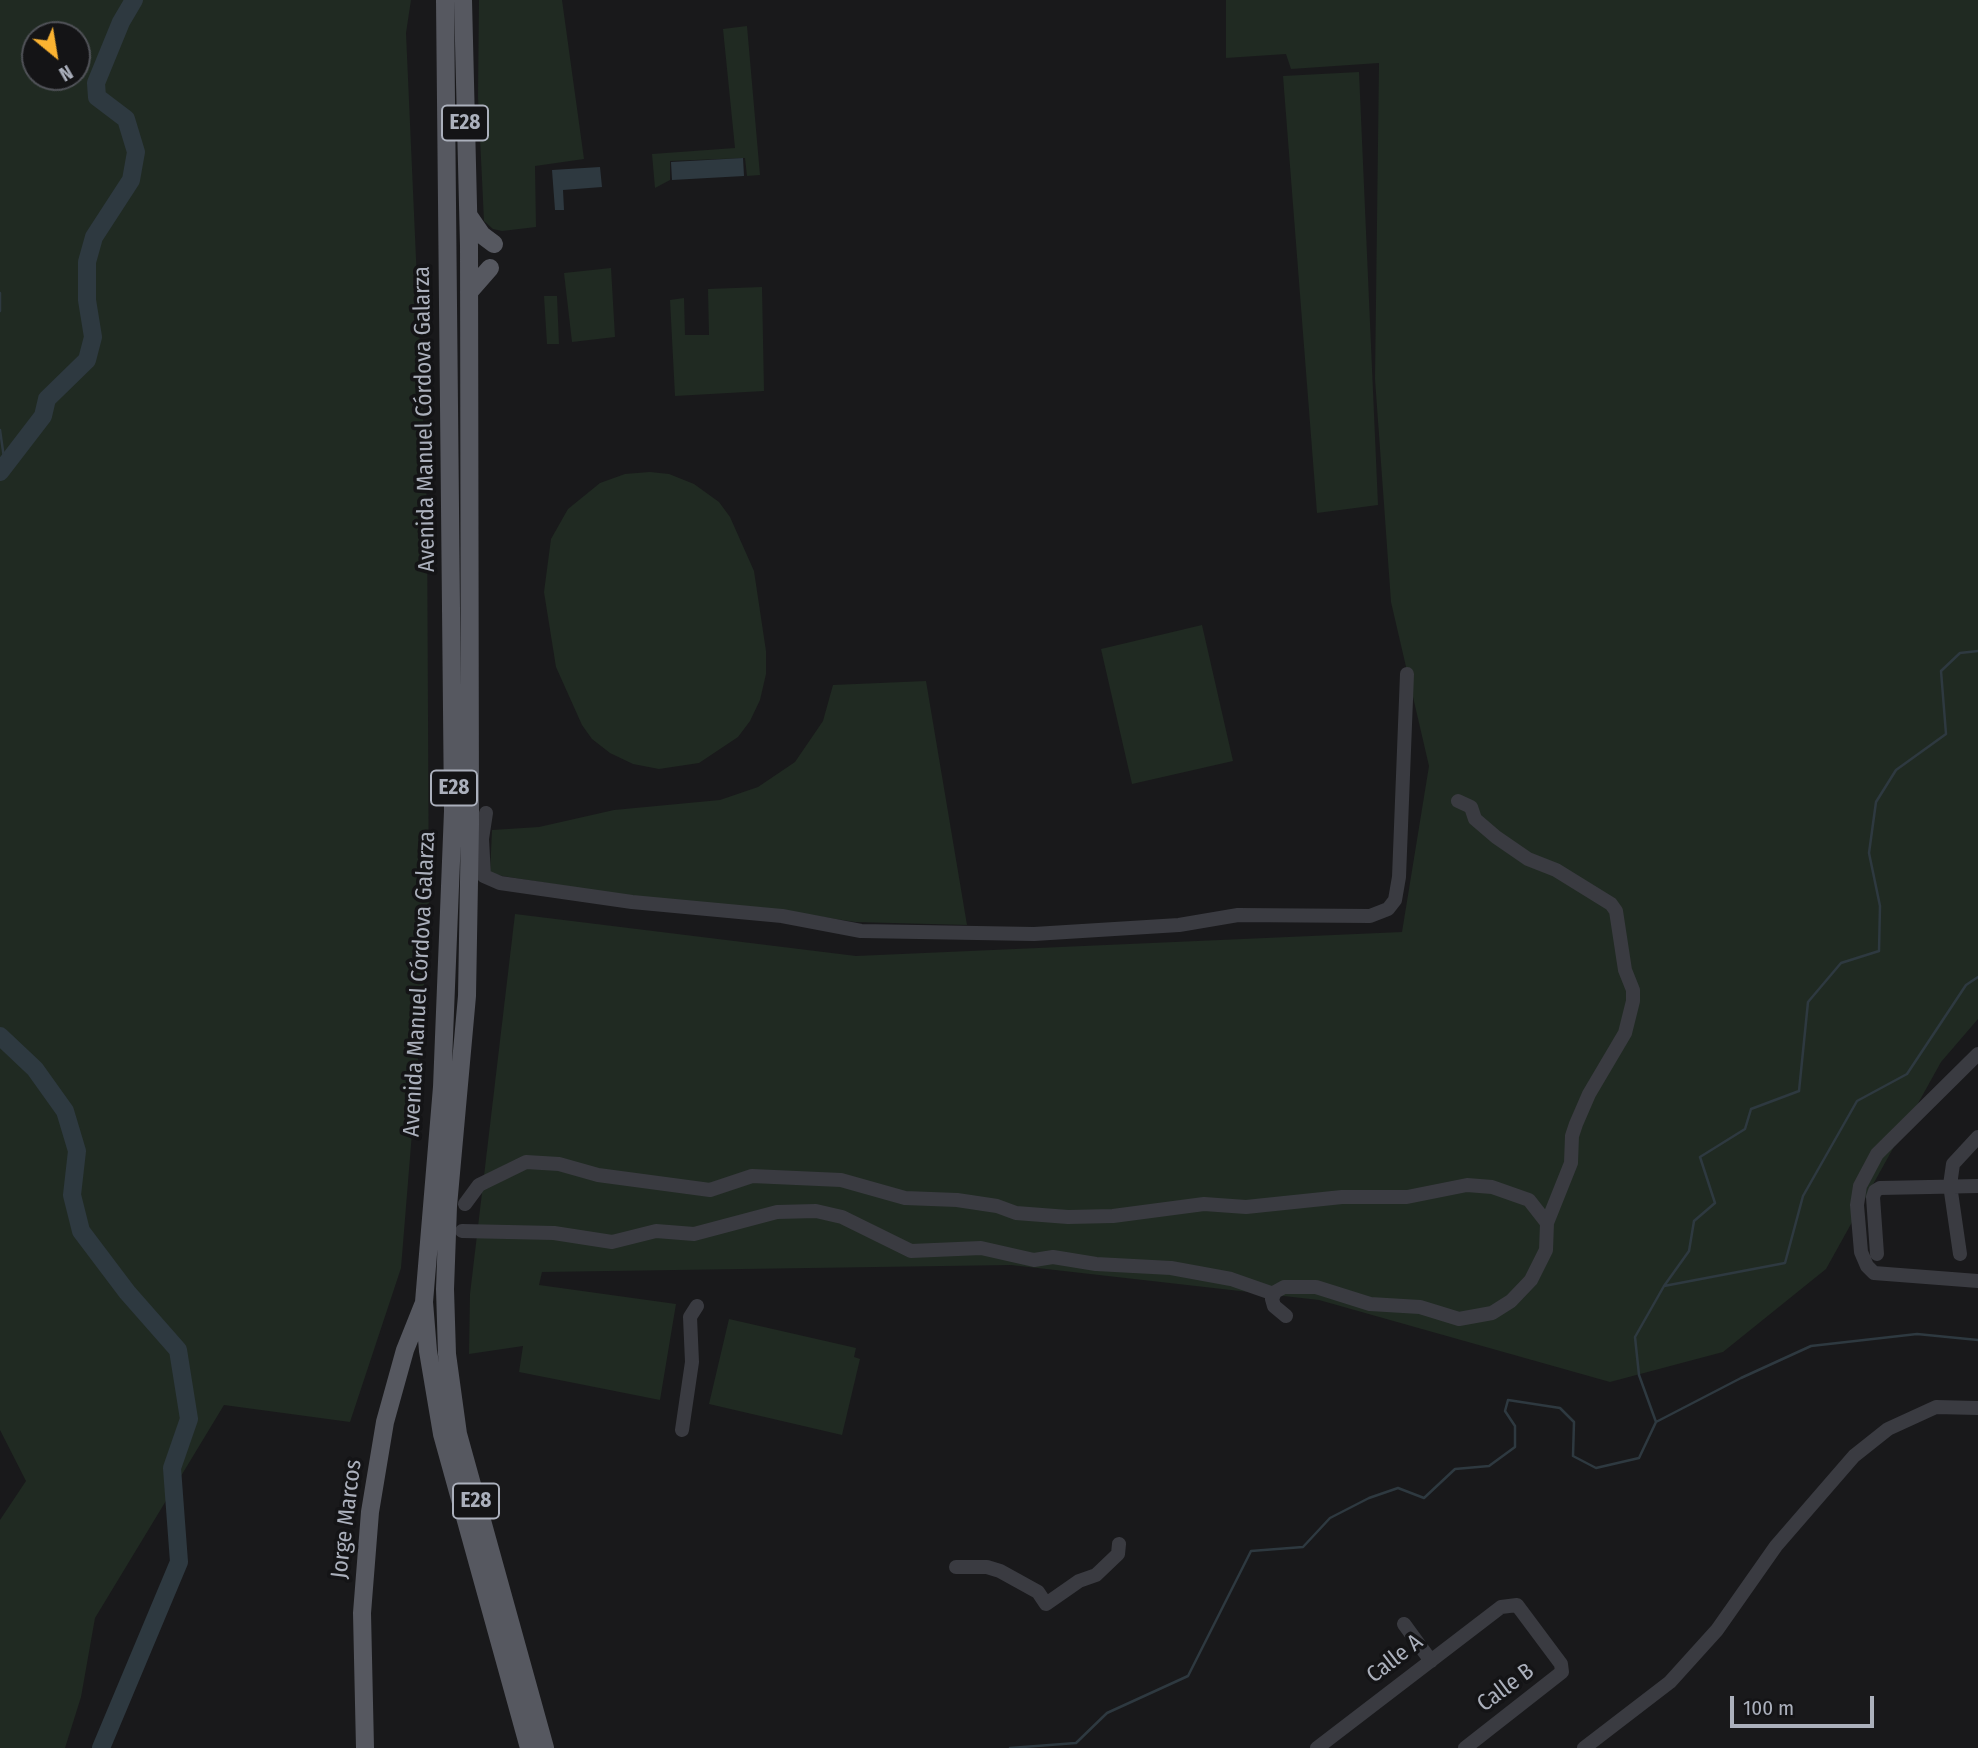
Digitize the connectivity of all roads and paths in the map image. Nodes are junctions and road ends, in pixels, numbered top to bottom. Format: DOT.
graph roads {
  1 [pos="445,0"];
  2 [pos="463,0"];
  3 [pos="468,214"];
  4 [pos="494,244"];
  5 [pos="490,268"];
  6 [pos="470,292"];
  7 [pos="1407,674"];
  8 [pos="1458,801"];
  9 [pos="485,813"];
  10 [pos="1977,1058"];
  11 [pos="1978,1137"];
  12 [pos="1950,1185"];
  13 [pos="1978,1186"];
  14 [pos="465,1203"];
  15 [pos="1547,1223"];
  16 [pos="462,1231"];
  17 [pos="1877,1254"];
  18 [pos="1960,1254"];
  19 [pos="1978,1281"];
  20 [pos="1274,1294"];
  21 [pos="424,1302"];
  22 [pos="697,1306"];
  23 [pos="1286,1316"];
  24 [pos="1978,1408"];
  25 [pos="682,1430"];
  26 [pos="1119,1544"];
  27 [pos="956,1567"];
  28 [pos="1501,1607"];
  29 [pos="1404,1624"];
  30 [pos="1431,1661"];
  31 [pos="528,1711"];
  32 [pos="365,1748"];
  33 [pos="529,1748"];
  34 [pos="545,1748"];
  35 [pos="1317,1748"];
  36 [pos="1465,1748"];
  37 [pos="1584,1748"];
  1 -- 21 [label="main road, Avenida Manuel Córdova Galarza / E28"];
  2 -- 3 [label="main road, Avenida Manuel Córdova Galarza / E28"];
  3 -- 4 [label="main road"];
  3 -- 6 [label="main road, Avenida Manuel Córdova Galarza / E28"];
  5 -- 6 [label="main road"];
  6 -- 31 [label="main road, Avenida Manuel Córdova Galarza / E28"];
  7 -- 9 [label="street"];
  8 -- 15 [label="street"];
  10 -- 19 [label="street"];
  11 -- 12 [label="street"];
  12 -- 13 [label="street"];
  12 -- 17 [label="street"];
  12 -- 18 [label="street"];
  14 -- 15 [label="street"];
  15 -- 20 [label="street"];
  16 -- 20 [label="street"];
  20 -- 23 [label="street"];
  21 -- 31 [label="main road, Avenida Manuel Córdova Galarza / E28"];
  21 -- 32 [label="main road, Jorge Marcos"];
  22 -- 25 [label="street"];
  24 -- 37 [label="street"];
  26 -- 27 [label="street"];
  28 -- 30 [label="street, Calle A"];
  28 -- 36 [label="street, Calle B"];
  29 -- 30 [label="street"];
  30 -- 35 [label="street, Calle A"];
  31 -- 33 [label="main road, Avenida Manuel Córdova Galarza / E28"];
  31 -- 34 [label="main road, Avenida Manuel Córdova Galarza / E28"];
}
